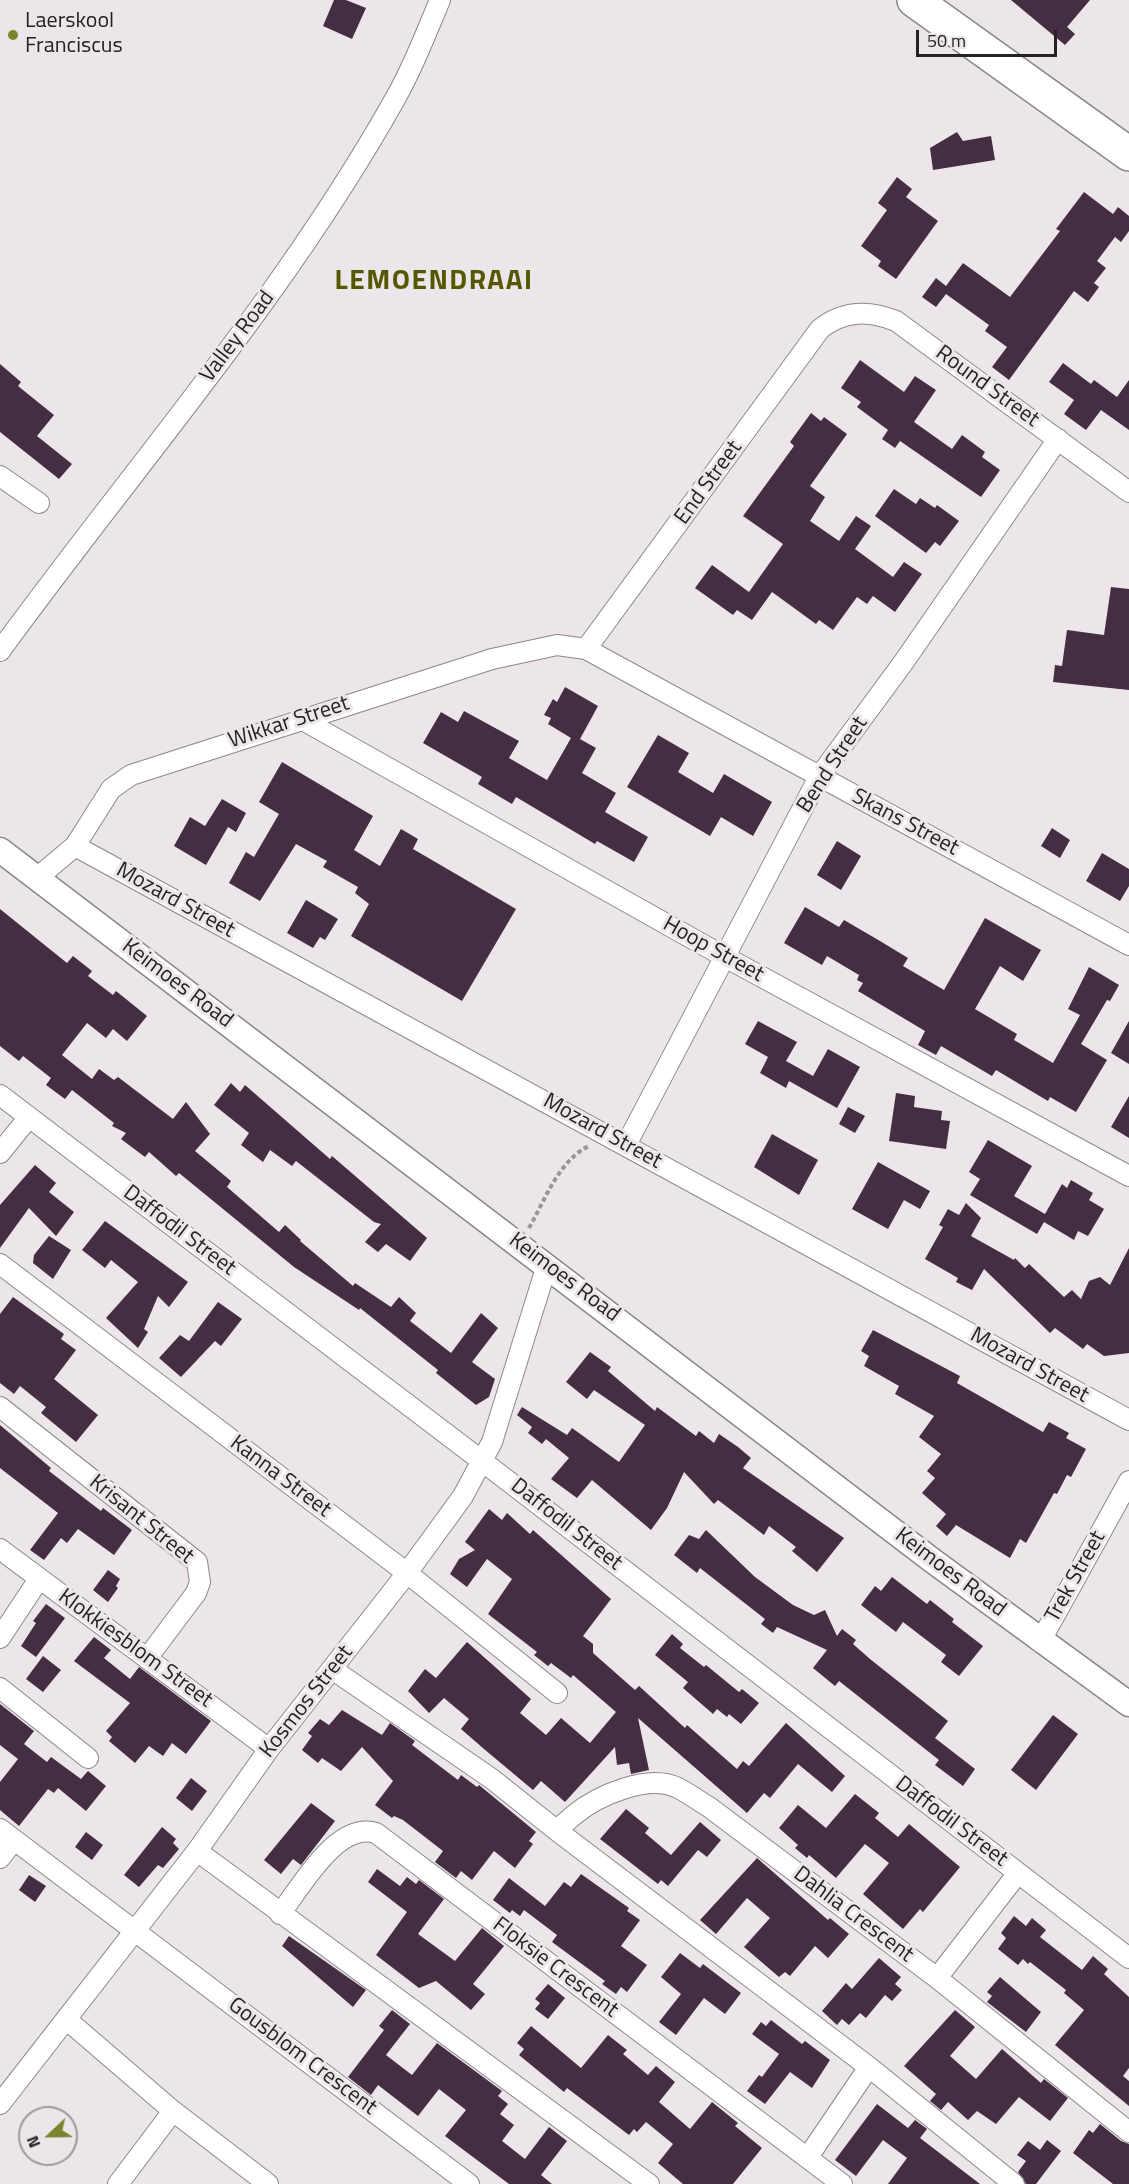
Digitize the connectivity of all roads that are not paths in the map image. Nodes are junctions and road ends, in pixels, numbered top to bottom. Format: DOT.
graph roads {
  1 [pos="440,0"];
  2 [pos="914,0"];
  3 [pos="1129,154"];
  4 [pos="834,318"];
  5 [pos="1058,439"];
  6 [pos="0,476"];
  7 [pos="1129,492"];
  8 [pos="39,503"];
  9 [pos="586,650"];
  10 [pos="0,651"];
  11 [pos="301,719"];
  12 [pos="819,777"];
  13 [pos="75,846"];
  14 [pos="0,850"];
  15 [pos="36,878"];
  16 [pos="1129,945"];
  17 [pos="725,957"];
  18 [pos="0,1095"];
  19 [pos="29,1117"];
  20 [pos="619,1141"];
  21 [pos="0,1153"];
  22 [pos="1129,1176"];
  23 [pos="0,1264"];
  24 [pos="547,1265"];
  25 [pos="0,1407"];
  26 [pos="1129,1420"];
  27 [pos="483,1461"];
  28 [pos="1129,1481"];
  29 [pos="0,1549"];
  30 [pos="407,1573"];
  31 [pos="39,1579"];
  32 [pos="0,1638"];
  33 [pos="1040,1642"];
  34 [pos="148,1657"];
  35 [pos="332,1669"];
  36 [pos="0,1688"];
  37 [pos="557,1693"];
  38 [pos="1129,1704"];
  39 [pos="269,1749"];
  40 [pos="88,1758"];
  41 [pos="556,1830"];
  42 [pos="7,1835"];
  43 [pos="197,1851"];
  44 [pos="0,1858"];
  45 [pos="1018,1873"];
  46 [pos="280,1914"];
  47 [pos="134,1931"];
  48 [pos="1129,1958"];
  49 [pos="936,1978"];
  50 [pos="66,2019"];
  51 [pos="869,2067"];
  52 [pos="0,2104"];
  53 [pos="173,2111"];
  54 [pos="1129,2132"];
  55 [pos="808,2157"];
  56 [pos="118,2184"];
  57 [pos="268,2184"];
  58 [pos="470,2184"];
  59 [pos="649,2184"];
  60 [pos="842,2184"];
  61 [pos="1014,2184"];
  1 -- 10 [label="street, Valley Road"];
  2 -- 3 [label="highway"];
  4 -- 5 [label="street, Round Street"];
  4 -- 9 [label="street, End Street"];
  5 -- 7 [label="street, Round Street"];
  5 -- 12 [label="street, Bend Street"];
  6 -- 8 [label="street"];
  9 -- 11 [label="street, Wikkar Street"];
  9 -- 12 [label="street, Skans Street"];
  11 -- 13 [label="street, Wikkar Street"];
  11 -- 17 [label="street, Hoop Street"];
  12 -- 16 [label="street, Skans Street"];
  12 -- 17 [label="street, Bend Street"];
  13 -- 15 [label="street, Wikkar Street"];
  13 -- 20 [label="street, Mozard Street"];
  14 -- 15 [label="street, Keimoes Road"];
  15 -- 24 [label="street, Keimoes Road"];
  17 -- 20 [label="street, Bend Street"];
  17 -- 22 [label="street, Hoop Street"];
  18 -- 19 [label="street, Daffodil Street"];
  19 -- 21 [label="street"];
  19 -- 27 [label="street, Daffodil Street"];
  20 -- 26 [label="street, Mozard Street"];
  23 -- 30 [label="street, Kanna Street"];
  24 -- 27 [label="street, Kosmos Street"];
  24 -- 33 [label="street, Keimoes Road"];
  25 -- 34 [label="street, Krisant Street"];
  27 -- 30 [label="street, Kosmos Street"];
  27 -- 45 [label="street, Daffodil Street"];
  28 -- 33 [label="street, Trek Street"];
  29 -- 31 [label="street, Klokkiesblom Street"];
  30 -- 35 [label="street, Kosmos Street"];
  30 -- 37 [label="street, Kanna Street"];
  31 -- 32 [label="street"];
  31 -- 34 [label="street, Klokkiesblom Street"];
  33 -- 38 [label="street, Keimoes Road"];
  34 -- 39 [label="street, Klokkiesblom Street"];
  35 -- 39 [label="street, Kosmos Street"];
  35 -- 41 [label="street"];
  36 -- 40 [label="street"];
  39 -- 43 [label="street, Kosmos Street"];
  41 -- 49 [label="street, Dahlia Crescent"];
  41 -- 51 [label="street"];
  42 -- 44 [label="street"];
  42 -- 47 [label="street, Gousblom Crescent"];
  43 -- 46 [label="street"];
  43 -- 47 [label="street, Kosmos Street"];
  45 -- 48 [label="street, Daffodil Street"];
  45 -- 49 [label="street"];
  46 -- 55 [label="street, Floksie Crescent"];
  46 -- 59 [label="street"];
  47 -- 50 [label="street, Kosmos Street"];
  47 -- 58 [label="street, Gousblom Crescent"];
  49 -- 54 [label="street, Dahlia Crescent"];
  50 -- 52 [label="street, Kosmos Street"];
  50 -- 53 [label="street"];
  51 -- 55 [label="street"];
  51 -- 61 [label="street"];
  53 -- 56 [label="street"];
  53 -- 57 [label="street"];
  55 -- 60 [label="street, Floksie Crescent"];
}
